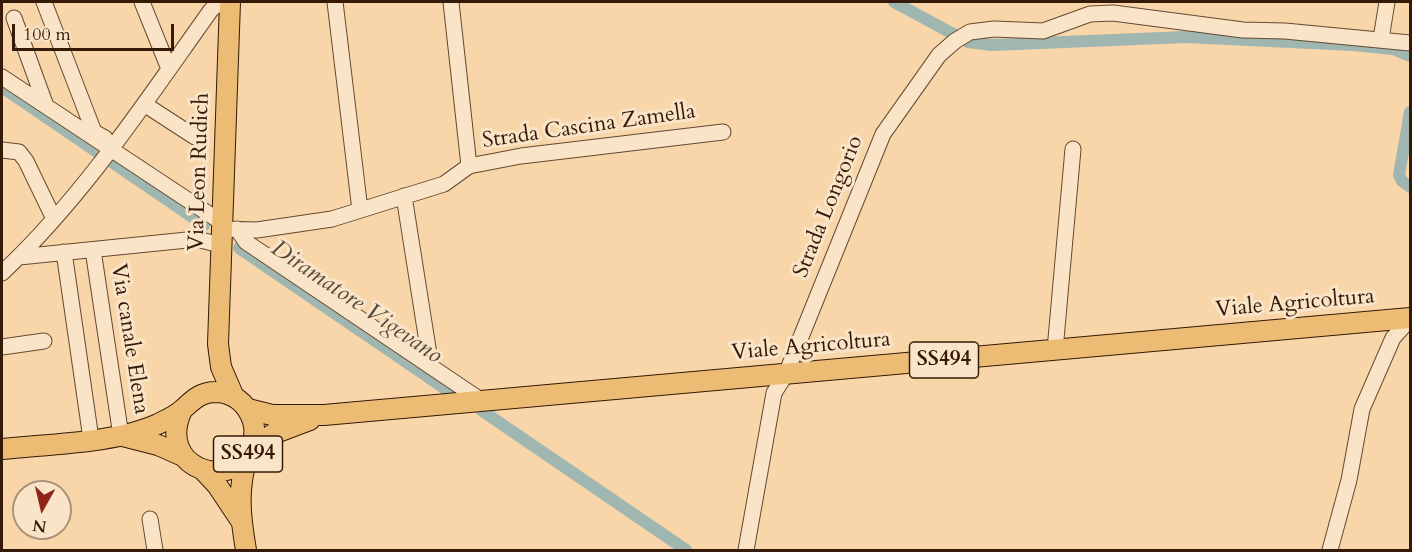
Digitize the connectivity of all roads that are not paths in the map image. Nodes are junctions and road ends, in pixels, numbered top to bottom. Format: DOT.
graph roads {
  1 [pos="44,2"];
  2 [pos="142,2"];
  3 [pos="220,2"];
  4 [pos="230,2"];
  5 [pos="335,2"];
  6 [pos="451,2"];
  7 [pos="1387,2"];
  8 [pos="1098,8"];
  9 [pos="14,18"];
  10 [pos="1381,39"];
  11 [pos="1410,43"];
  12 [pos="169,69"];
  13 [pos="2,77"];
  14 [pos="144,104"];
  15 [pos="46,106"];
  16 [pos="723,132"];
  17 [pos="195,137"];
  18 [pos="1073,149"];
  19 [pos="2,150"];
  20 [pos="109,153"];
  21 [pos="469,166"];
  22 [pos="404,196"];
  23 [pos="360,210"];
  24 [pos="54,219"];
  25 [pos="225,232"];
  26 [pos="93,250"];
  27 [pos="64,252"];
  28 [pos="19,257"];
  29 [pos="2,273"];
  30 [pos="1410,318"];
  31 [pos="44,341"];
  32 [pos="218,344"];
  33 [pos="2,347"];
  34 [pos="1055,350"];
  35 [pos="431,367"];
  36 [pos="786,374"];
  37 [pos="480,401"];
  38 [pos="189,403"];
  39 [pos="241,403"];
  40 [pos="324,415"];
  41 [pos="121,436"];
  42 [pos="91,439"];
  43 [pos="2,449"];
  44 [pos="249,452"];
  45 [pos="183,456"];
  46 [pos="202,469"];
  47 [pos="150,519"];
  48 [pos="240,521"];
  49 [pos="155,550"];
  50 [pos="246,550"];
  51 [pos="746,550"];
  52 [pos="1330,550"];
  1 -- 20 [label="street"];
  2 -- 12 [label="street"];
  3 -- 12 [label="street"];
  4 -- 25 [label="main road, Via Leon Rudich"];
  5 -- 23 [label="street"];
  6 -- 21 [label="street"];
  7 -- 10 [label="street"];
  8 -- 10 [label="street, Strada Longorio"];
  8 -- 36 [label="street, Strada Longorio"];
  9 -- 15 [label="street"];
  10 -- 11 [label="street, Strada Longorio"];
  12 -- 14 [label="street"];
  13 -- 15 [label="street"];
  14 -- 17 [label="street"];
  14 -- 20 [label="street"];
  15 -- 20 [label="street"];
  16 -- 21 [label="street, Strada Cascina Zamella"];
  18 -- 34 [label="street"];
  19 -- 24 [label="street"];
  20 -- 24 [label="street"];
  20 -- 25 [label="street"];
  21 -- 22 [label="street, Strada Cascina Zamella"];
  22 -- 23 [label="street, Strada Cascina Zamella"];
  22 -- 35 [label="street"];
  23 -- 25 [label="street, Strada Cascina Zamella"];
  24 -- 28 [label="street"];
  25 -- 26 [label="street, Strada Cascina Zamella"];
  25 -- 32 [label="main road, Via Leon Rudich"];
  25 -- 35 [label="street"];
  26 -- 27 [label="street, Strada Cascina Zamella"];
  26 -- 41 [label="street, Via canale Elena"];
  27 -- 28 [label="street, Strada Cascina Zamella"];
  27 -- 42 [label="street"];
  28 -- 29 [label="street"];
  30 -- 34 [label="main road, Viale Agricoltura / SS494"];
  30 -- 52 [label="street"];
  31 -- 33 [label="street"];
  32 -- 38 [label="main road"];
  32 -- 39 [label="main road"];
  34 -- 36 [label="main road, Viale Agricoltura / SS494"];
  35 -- 37 [label="street"];
  36 -- 37 [label="main road, Viale Agricoltura / SS494"];
  36 -- 51 [label="street, Strada Longorio"];
  37 -- 40 [label="main road, Viale Agricoltura / SS494"];
  38 -- 39 [label="main road, Viale Agricoltura / SS494"];
  38 -- 41 [label="main road, Viale Agricoltura / SS494"];
  38 -- 45 [label="main road, SS494"];
  39 -- 40 [label="main road, Viale Agricoltura / SS494"];
  39 -- 44 [label="main road, SS494"];
  40 -- 44 [label="main road, Viale Agricoltura / SS494"];
  41 -- 42 [label="main road, Viale Agricoltura / SS494"];
  41 -- 45 [label="main road, Viale Agricoltura / SS494"];
  42 -- 43 [label="main road, Viale Agricoltura / SS494"];
  44 -- 46 [label="main road, Viale Agricoltura / SS494"];
  44 -- 48 [label="main road"];
  45 -- 46 [label="main road, Viale Agricoltura / SS494"];
  46 -- 48 [label="main road"];
  47 -- 49 [label="street"];
  48 -- 50 [label="main road"];
}
